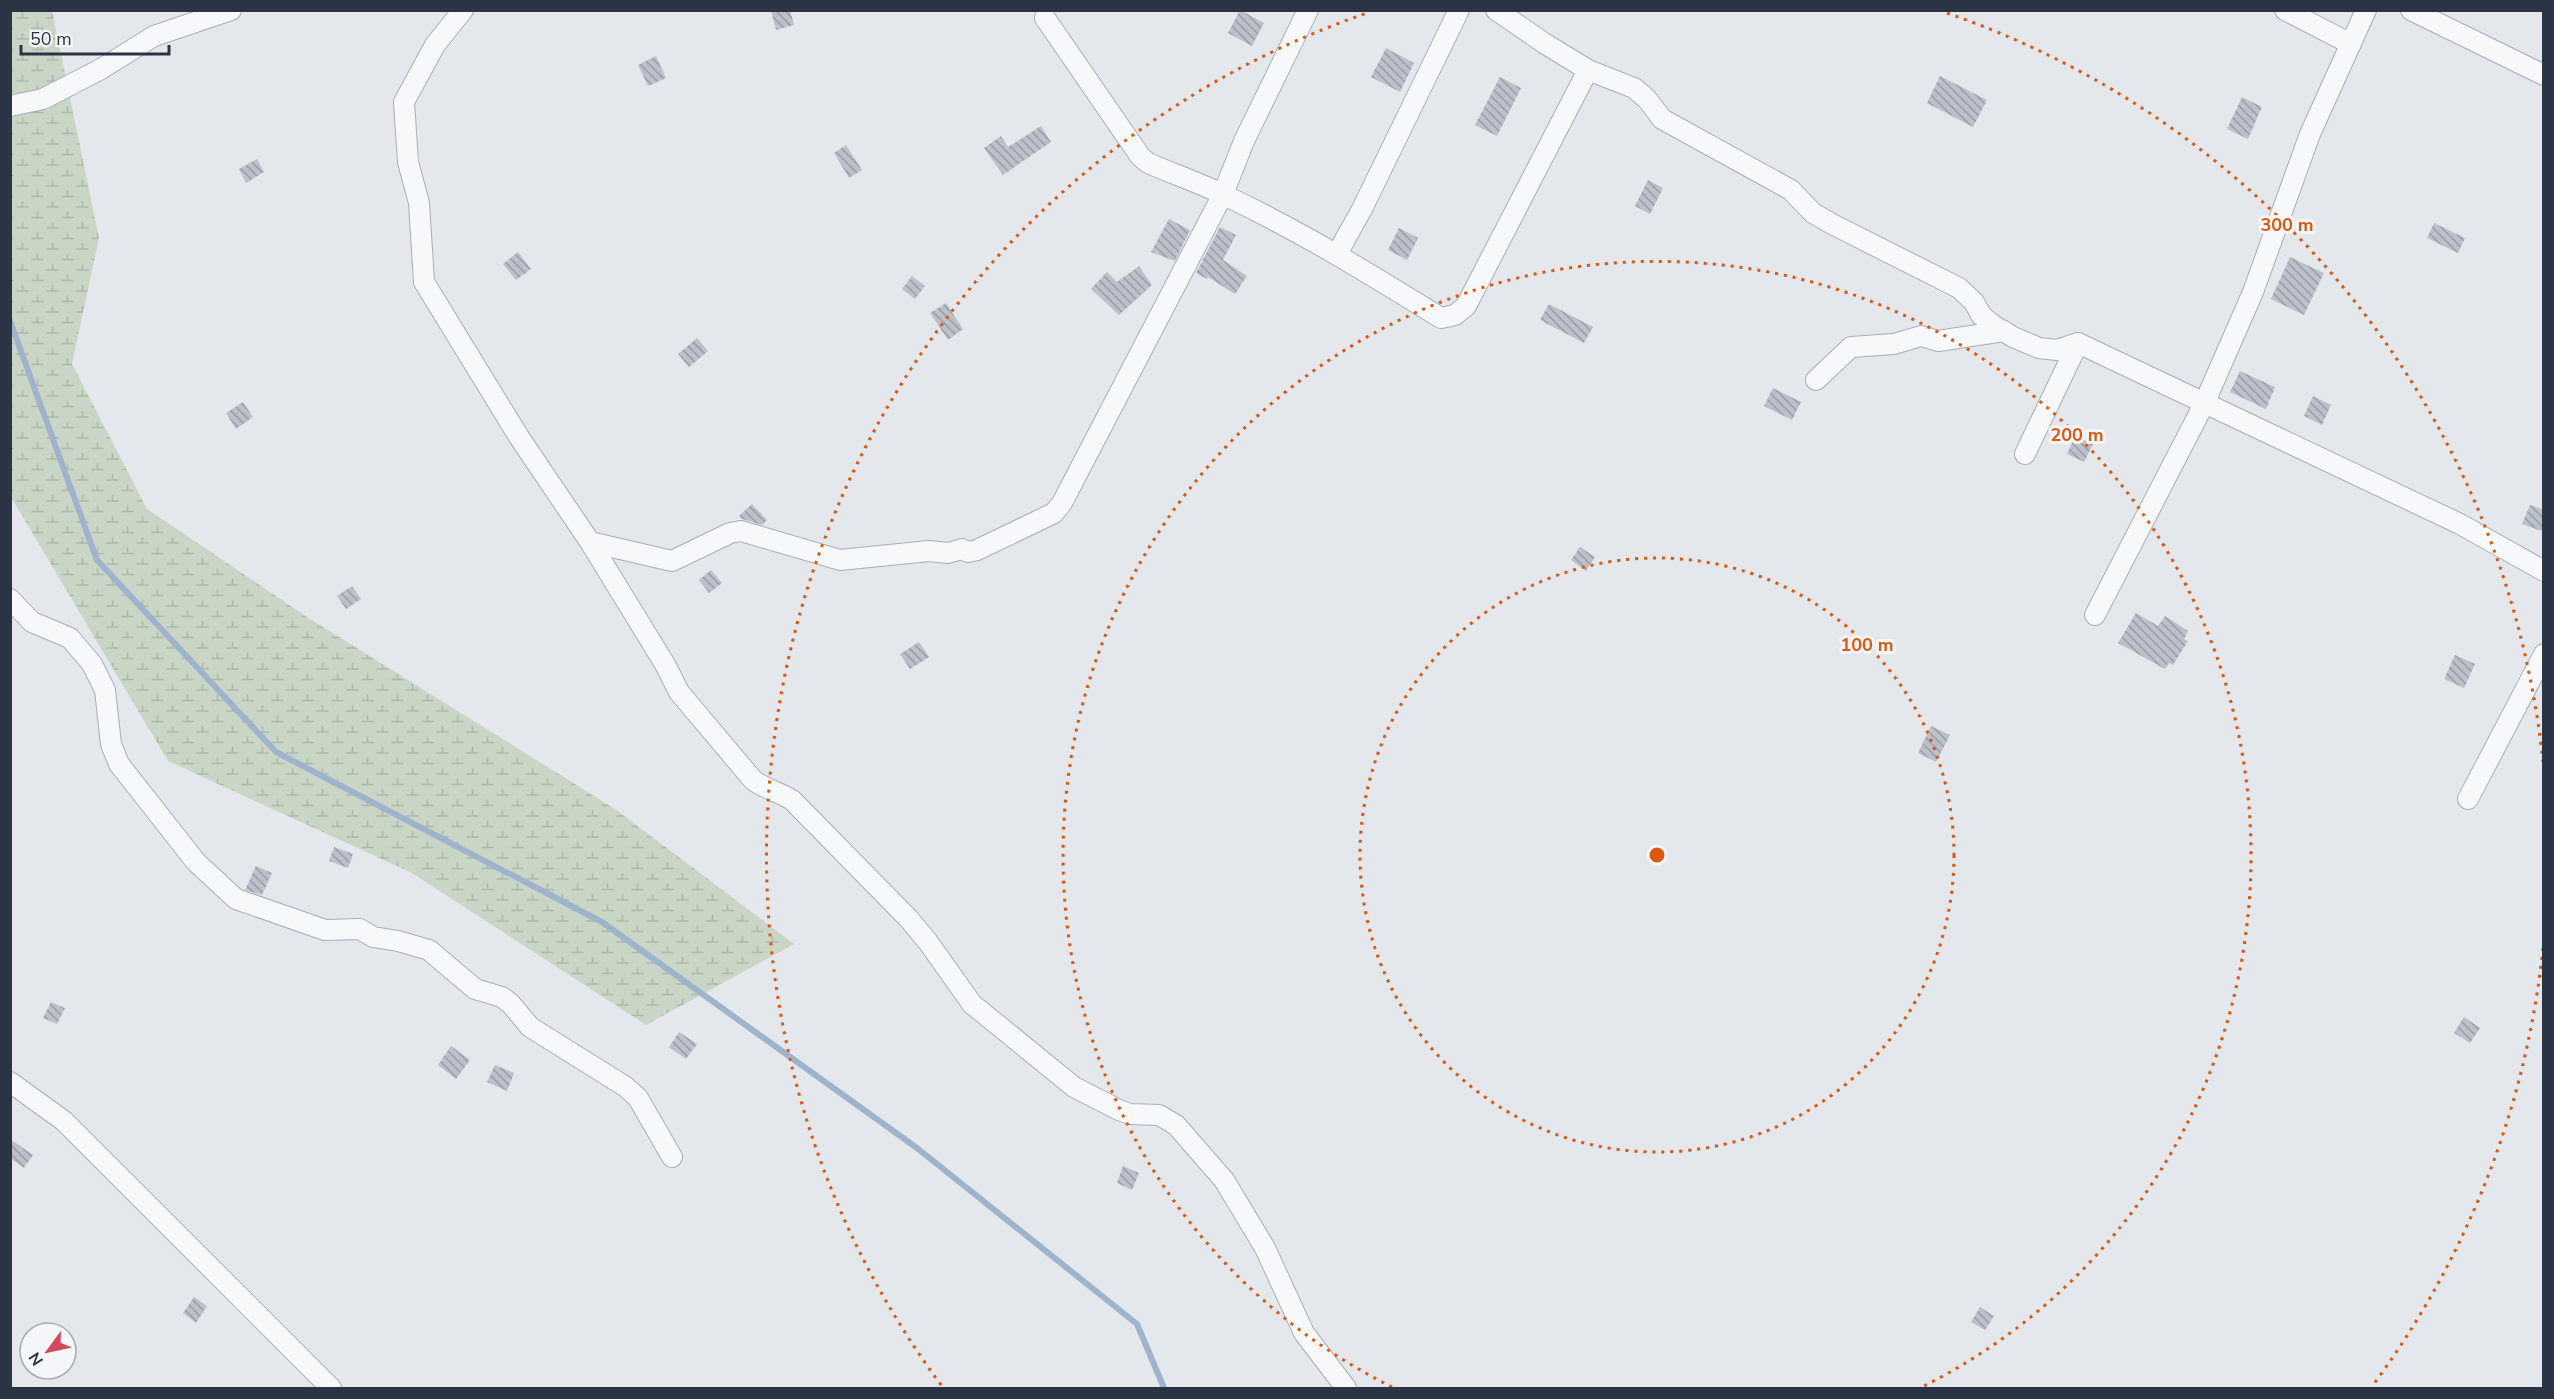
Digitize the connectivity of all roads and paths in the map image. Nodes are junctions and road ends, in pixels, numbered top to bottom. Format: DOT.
graph roads {
  1 [pos="231,10"];
  2 [pos="463,10"];
  3 [pos="1308,10"];
  4 [pos="1459,10"];
  5 [pos="1496,10"];
  6 [pos="2285,10"];
  7 [pos="2366,10"];
  8 [pos="2411,10"];
  9 [pos="1046,18"];
  10 [pos="2351,44"];
  11 [pos="1588,70"];
  12 [pos="2544,75"];
  13 [pos="10,106"];
  14 [pos="1223,194"];
  15 [pos="1337,254"];
  16 [pos="2004,331"];
  17 [pos="2078,343"];
  18 [pos="1816,380"];
  19 [pos="2204,404"];
  20 [pos="2025,454"];
  21 [pos="590,542"];
  22 [pos="2544,571"];
  23 [pos="10,598"];
  24 [pos="2095,615"];
  25 [pos="2544,654"];
  26 [pos="2468,799"];
  27 [pos="10,1082"];
  28 [pos="672,1157"];
  29 [pos="331,1389"];
  30 [pos="1346,1389"];
  1 -- 13 [label="street"];
  2 -- 21 [label="street"];
  3 -- 14 [label="street"];
  4 -- 15 [label="street"];
  5 -- 11 [label="street"];
  6 -- 10 [label="street"];
  7 -- 10 [label="street"];
  8 -- 12 [label="street"];
  9 -- 14 [label="street"];
  10 -- 19 [label="street"];
  11 -- 15 [label="street"];
  11 -- 16 [label="street"];
  14 -- 15 [label="street"];
  14 -- 21 [label="street"];
  16 -- 17 [label="street"];
  16 -- 18 [label="street"];
  17 -- 19 [label="street"];
  17 -- 20 [label="street"];
  19 -- 22 [label="street"];
  19 -- 24 [label="street"];
  21 -- 30 [label="street"];
  23 -- 28 [label="street"];
  25 -- 26 [label="street"];
  27 -- 29 [label="street"];
}
